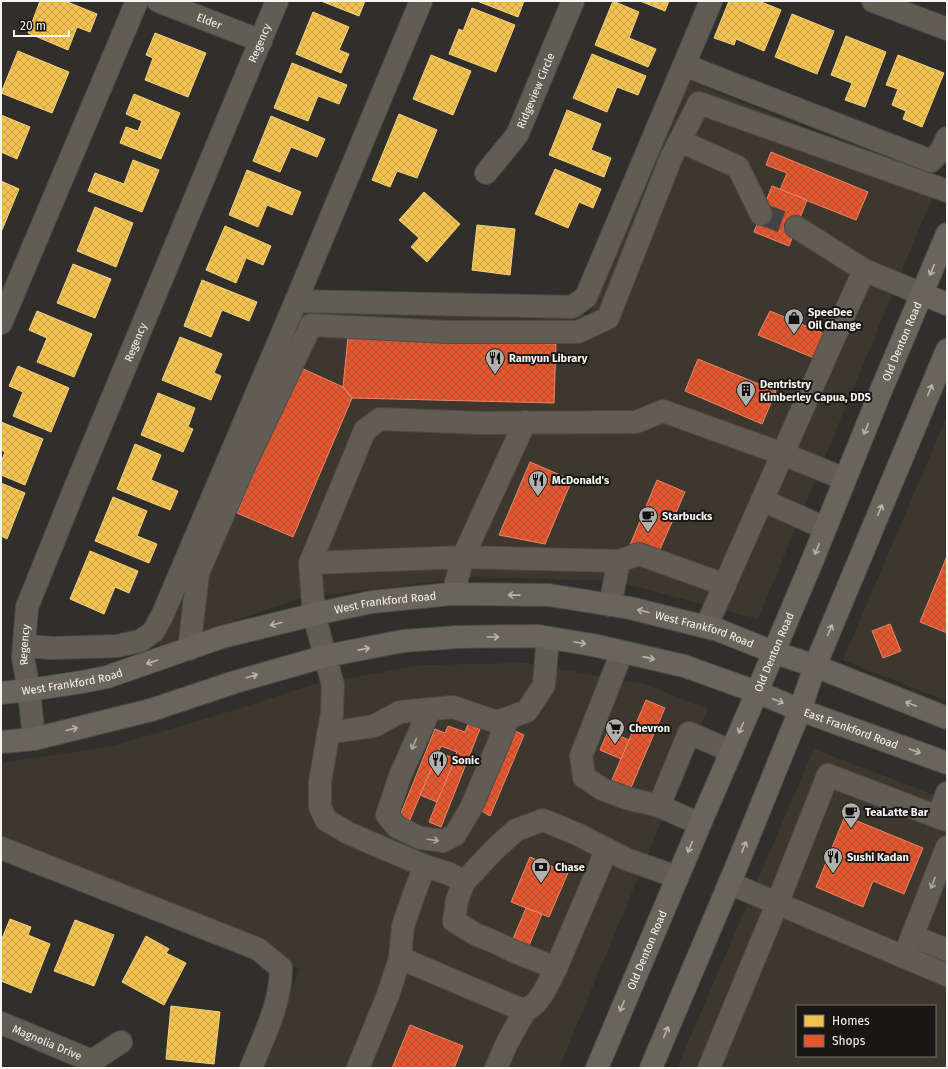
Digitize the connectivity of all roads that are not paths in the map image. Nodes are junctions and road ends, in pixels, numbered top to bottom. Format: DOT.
graph roads {
  1 [pos="137,1"];
  2 [pos="158,1"];
  3 [pos="278,1"];
  4 [pos="421,1"];
  5 [pos="573,1"];
  6 [pos="711,1"];
  7 [pos="873,1"];
  8 [pos="947,30"];
  9 [pos="261,41"];
  10 [pos="684,65"];
  11 [pos="947,138"];
  12 [pos="680,141"];
  13 [pos="486,173"];
  14 [pos="947,191"];
  15 [pos="761,214"];
  16 [pos="796,227"];
  17 [pos="947,234"];
  18 [pos="864,270"];
  19 [pos="922,294"];
  20 [pos="296,301"];
  21 [pos="947,304"];
  22 [pos="1,323"];
  23 [pos="947,350"];
  24 [pos="525,422"];
  25 [pos="783,454"];
  26 [pos="845,479"];
  27 [pos="762,500"];
  28 [pos="825,528"];
  29 [pos="463,557"];
  30 [pos="619,561"];
  31 [pos="310,563"];
  32 [pos="725,586"];
  33 [pos="453,594"];
  34 [pos="610,605"];
  35 [pos="314,614"];
  36 [pos="706,627"];
  37 [pos="548,638"];
  38 [pos="24,646"];
  39 [pos="189,649"];
  40 [pos="622,652"];
  41 [pos="773,652"];
  42 [pos="326,656"];
  43 [pos="814,666"];
  44 [pos="29,690"];
  45 [pos="757,692"];
  46 [pos="1,693"];
  47 [pos="430,708"];
  48 [pos="800,710"];
  49 [pos="947,718"];
  50 [pos="506,719"];
  51 [pos="328,733"];
  52 [pos="34,739"];
  53 [pos="1,742"];
  54 [pos="731,751"];
  55 [pos="947,763"];
  56 [pos="947,793"];
  57 [pos="659,806"];
  58 [pos="942,818"];
  59 [pos="700,824"];
  60 [pos="947,847"];
  61 [pos="1,848"];
  62 [pos="607,849"];
  63 [pos="426,866"];
  64 [pos="677,877"];
  65 [pos="464,882"];
  66 [pos="729,883"];
  67 [pos="777,904"];
  68 [pos="912,936"];
  69 [pos="947,950"];
  70 [pos="904,957"];
  71 [pos="400,958"];
  72 [pos="556,968"];
  73 [pos="947,975"];
  74 [pos="525,1011"];
  75 [pos="1,1023"];
  76 [pos="121,1042"];
  77 [pos="93,1065"];
  78 [pos="251,1068"];
  79 [pos="358,1068"];
  80 [pos="496,1068"];
  81 [pos="597,1068"];
  82 [pos="651,1068"];
  83 [pos="709,1068"];
  1 -- 22 [label="street"];
  2 -- 9 [label="street, Elder"];
  3 -- 9 [label="street, Regency"];
  4 -- 20 [label="street"];
  5 -- 13 [label="street, Ridgeview Circle"];
  6 -- 10 [label="street"];
  7 -- 8 [label="street"];
  9 -- 38 [label="street, Regency"];
  10 -- 11 [label="street"];
  10 -- 20 [label="street"];
  12 -- 14 [label="street"];
  12 -- 15 [label="street"];
  12 -- 39 [label="street"];
  16 -- 18 [label="street"];
  17 -- 19 [label="main road, Old Denton Road, one-way"];
  18 -- 19 [label="street"];
  18 -- 25 [label="street"];
  19 -- 21 [label="main road"];
  19 -- 26 [label="main road, Old Denton Road, one-way"];
  20 -- 38 [label="street"];
  43 -- 23 [label="main road, one-way"];
  24 -- 25 [label="street"];
  24 -- 29 [label="street"];
  24 -- 31 [label="street"];
  25 -- 26 [label="street"];
  25 -- 27 [label="street"];
  26 -- 28 [label="main road, Old Denton Road"];
  27 -- 28 [label="street"];
  27 -- 32 [label="street"];
  28 -- 41 [label="main road, Old Denton Road, one-way"];
  29 -- 30 [label="street"];
  29 -- 31 [label="street"];
  29 -- 33 [label="street"];
  30 -- 32 [label="street"];
  30 -- 34 [label="street"];
  31 -- 35 [label="street"];
  32 -- 36 [label="street"];
  34 -- 33 [label="main road, West Frankford Road, one-way"];
  33 -- 35 [label="main road, West Frankford Road"];
  36 -- 34 [label="main road, West Frankford Road, one-way"];
  35 -- 39 [label="main road, West Frankford Road, one-way"];
  35 -- 42 [label="street"];
  36 -- 41 [label="main road, West Frankford Road"];
  37 -- 40 [label="main road, one-way"];
  42 -- 37 [label="main road, one-way"];
  37 -- 50 [label="street"];
  38 -- 44 [label="street, Regency"];
  39 -- 44 [label="main road, West Frankford Road, one-way"];
  40 -- 45 [label="main road, one-way"];
  40 -- 57 [label="street"];
  41 -- 43 [label="main road"];
  41 -- 45 [label="main road, Old Denton Road"];
  42 -- 51 [label="street"];
  52 -- 42 [label="main road, one-way"];
  43 -- 48 [label="main road"];
  49 -- 43 [label="main road, one-way"];
  44 -- 46 [label="main road, West Frankford Road"];
  44 -- 52 [label="street, Regency"];
  45 -- 48 [label="main road, East Frankford Road, one-way"];
  45 -- 54 [label="main road, Old Denton Road, one-way"];
  47 -- 50 [label="street"];
  47 -- 50 [label="street, one-way"];
  47 -- 51 [label="street"];
  48 -- 55 [label="main road, East Frankford Road, one-way"];
  66 -- 48 [label="main road, one-way"];
  51 -- 63 [label="street"];
  52 -- 53 [label="main road"];
  54 -- 57 [label="street"];
  54 -- 59 [label="main road, Old Denton Road"];
  56 -- 58 [label="street"];
  57 -- 59 [label="street"];
  58 -- 67 [label="street"];
  59 -- 64 [label="main road, Old Denton Road, one-way"];
  60 -- 68 [label="street, one-way"];
  61 -- 78 [label="street"];
  62 -- 64 [label="street"];
  62 -- 65 [label="street"];
  62 -- 72 [label="street"];
  63 -- 65 [label="street"];
  63 -- 71 [label="street"];
  64 -- 81 [label="main road, Old Denton Road, one-way"];
  65 -- 72 [label="street"];
  66 -- 67 [label="street"];
  82 -- 66 [label="main road, one-way"];
  67 -- 70 [label="street"];
  67 -- 83 [label="street"];
  68 -- 69 [label="street"];
  68 -- 70 [label="street"];
  70 -- 73 [label="street"];
  71 -- 74 [label="street"];
  71 -- 79 [label="street"];
  72 -- 74 [label="street"];
  74 -- 80 [label="street"];
  75 -- 77 [label="street, Magnolia Drive"];
  76 -- 77 [label="street, Magnolia Drive"];
}
